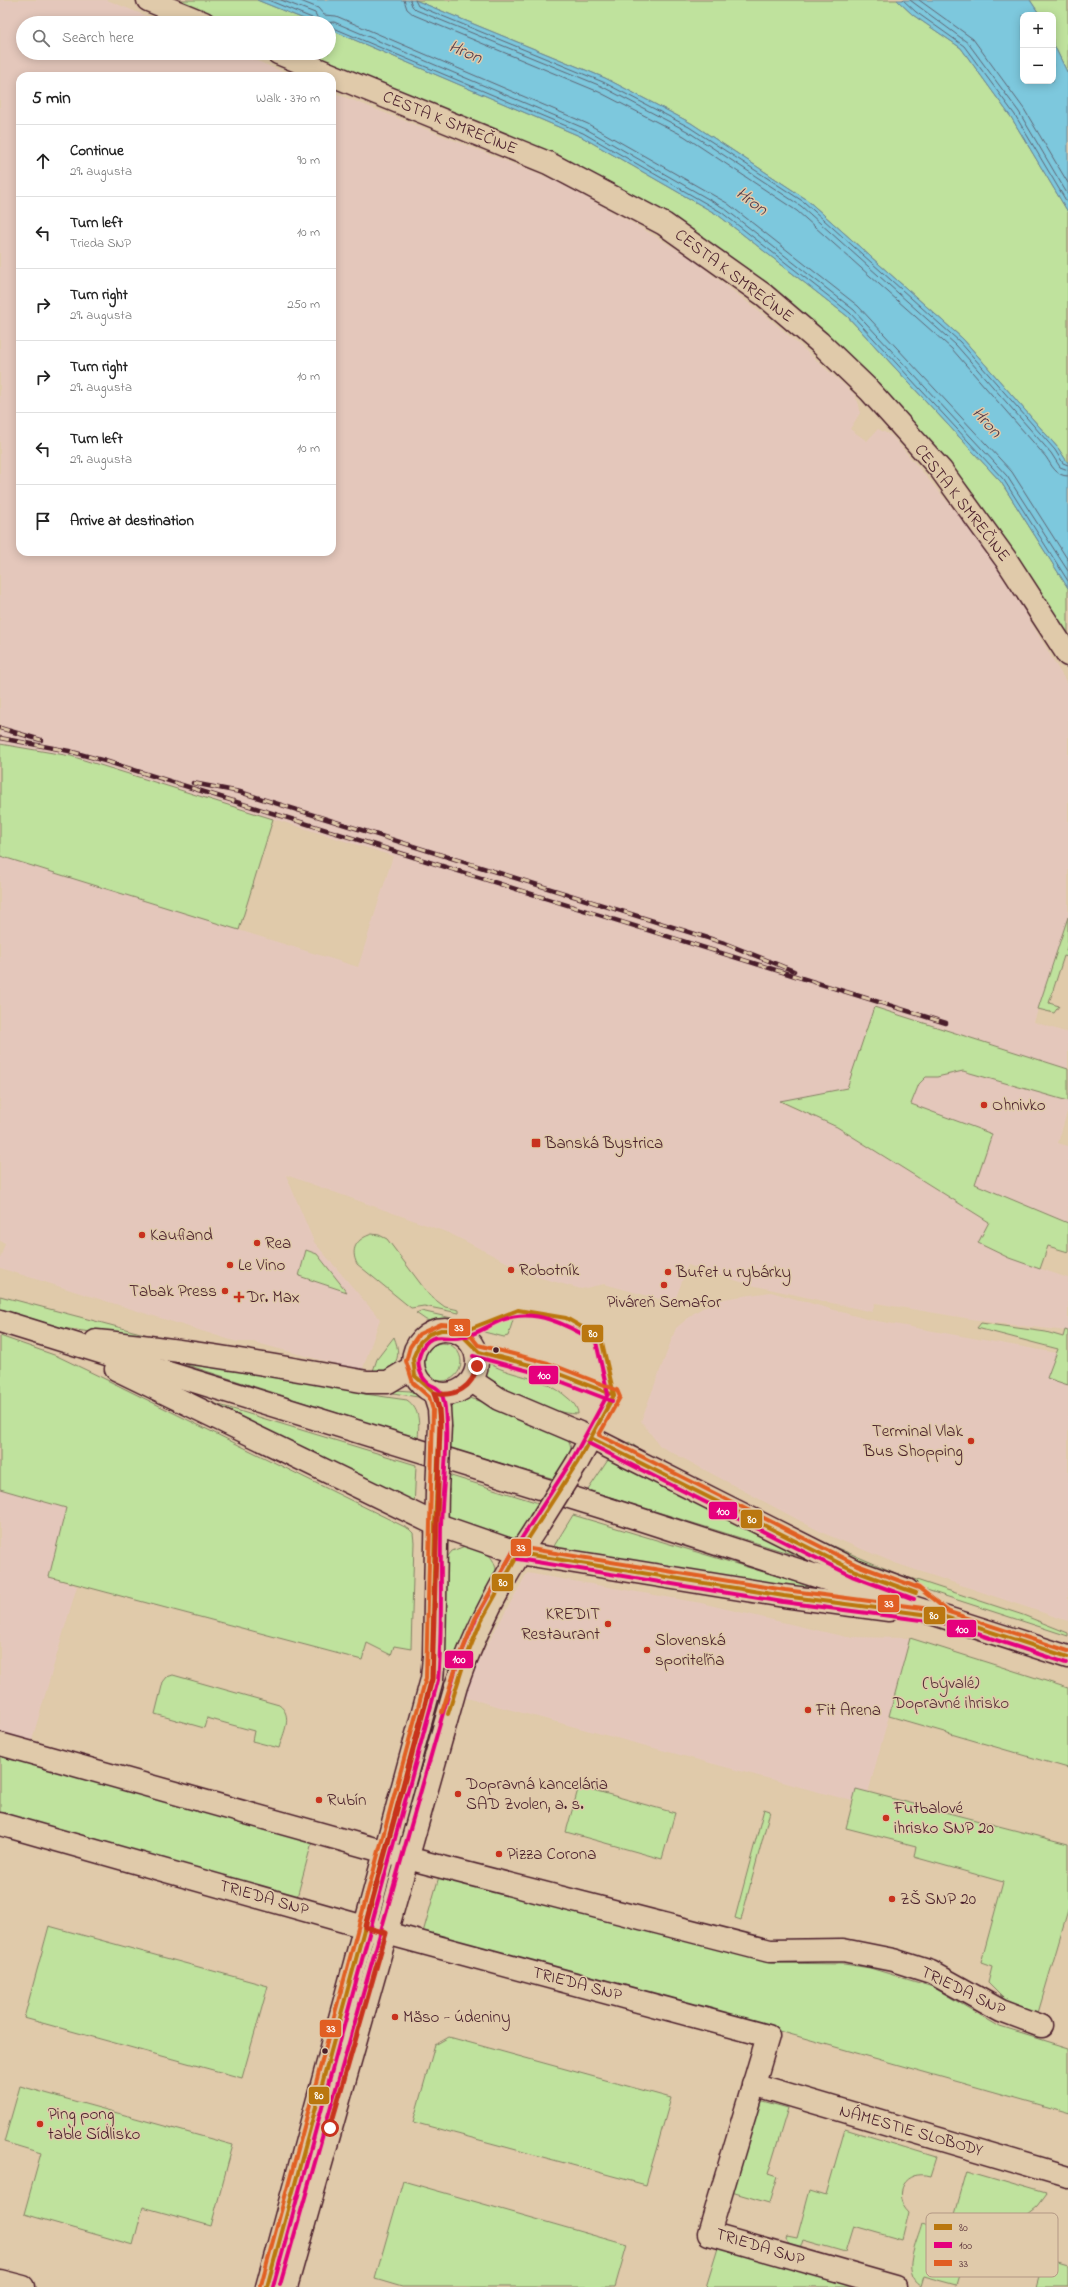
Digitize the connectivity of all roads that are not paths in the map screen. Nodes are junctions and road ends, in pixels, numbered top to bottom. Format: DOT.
graph roads {
  1 [pos="148,0"];
  2 [pos="187,16"];
  3 [pos="295,60"];
  4 [pos="325,72"];
  5 [pos="336,77"];
  6 [pos="1068,655"];
  7 [pos="0,1321"];
  8 [pos="52,1337"];
  9 [pos="413,1367"];
  10 [pos="472,1381"];
  11 [pos="434,1393"];
  12 [pos="591,1438"];
  13 [pos="435,1524"];
  14 [pos="519,1553"];
  15 [pos="945,1617"];
  16 [pos="1068,1657"];
  17 [pos="0,1744"];
  18 [pos="0,1824"];
  19 [pos="385,1852"];
  20 [pos="407,1858"];
  21 [pos="365,1927"];
  22 [pos="386,1933"];
  23 [pos="1041,2026"];
  24 [pos="753,2084"];
  25 [pos="1068,2177"];
  26 [pos="0,2281"];
  27 [pos="23,2287"];
  28 [pos="267,2287"];
  29 [pos="286,2287"];
  30 [pos="896,2287"];
  1 -- 2 [label="street"];
  3 -- 4 [label="street, CESTA K SMREČINE"];
  5 -- 6 [label="street, CESTA K SMREČINE"];
  7 -- 8 [label="street"];
  8 -- 9 [label="street"];
  8 -- 13 [label="street"];
  8 -- 15 [label="street"];
  9 -- 10 [label="street"];
  9 -- 11 [label="street"];
  10 -- 11 [label="street"];
  10 -- 12 [label="street"];
  11 -- 13 [label="street, bridge"];
  12 -- 14 [label="street, bridge"];
  12 -- 15 [label="street"];
  13 -- 14 [label="street"];
  13 -- 19 [label="street"];
  14 -- 15 [label="street"];
  14 -- 20 [label="street"];
  15 -- 16 [label="street"];
  17 -- 19 [label="street, TRIEDA SNP"];
  18 -- 21 [label="street, TRIEDA SNP"];
  19 -- 20 [label="street, TRIEDA SNP"];
  19 -- 21 [label="street"];
  20 -- 22 [label="street"];
  20 -- 23 [label="street, TRIEDA SNP"];
  21 -- 22 [label="street, TRIEDA SNP"];
  21 -- 28 [label="street"];
  22 -- 24 [label="street, TRIEDA SNP"];
  22 -- 29 [label="street"];
  24 -- 25 [label="street, NÁMESTIE SLOBODY"];
  24 -- 30 [label="street, TRIEDA SNP"];
  26 -- 27 [label="street"];
}
